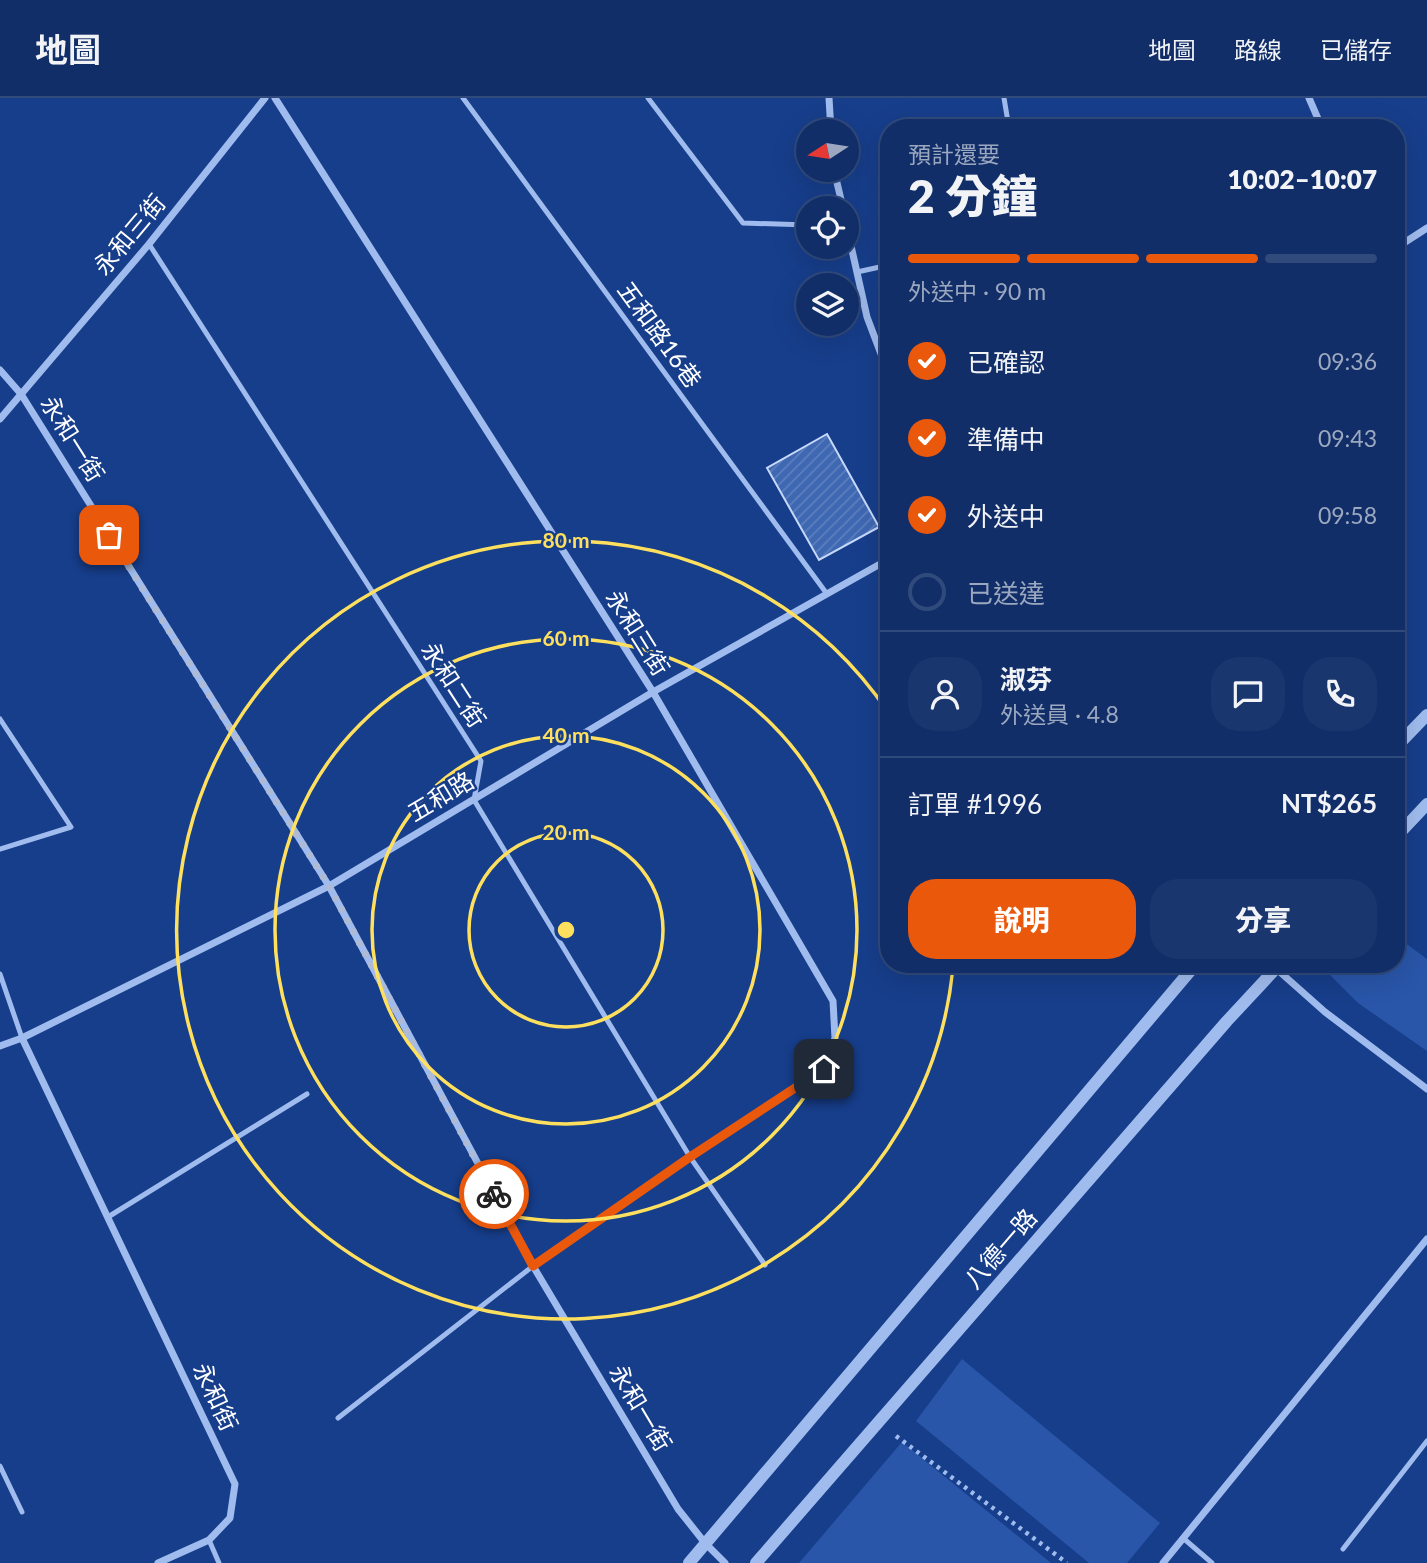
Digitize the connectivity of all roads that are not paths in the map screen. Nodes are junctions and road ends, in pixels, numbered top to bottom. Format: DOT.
graph roads {
  1 [pos="265,98"];
  2 [pos="275,98"];
  3 [pos="463,98"];
  4 [pos="648,98"];
  5 [pos="829,98"];
  6 [pos="1004,98"];
  7 [pos="1310,98"];
  8 [pos="830,119"];
  9 [pos="1008,119"];
  10 [pos="1318,119"];
  11 [pos="796,225"];
  12 [pos="1427,228"];
  13 [pos="1405,242"];
  14 [pos="149,244"];
  15 [pos="854,259"];
  16 [pos="880,267"];
  17 [pos="857,272"];
  18 [pos="880,351"];
  19 [pos="0,370"];
  20 [pos="21,394"];
  21 [pos="0,419"];
  22 [pos="880,564"];
  23 [pos="827,594"];
  24 [pos="653,692"];
  25 [pos="1427,715"];
  26 [pos="0,719"];
  27 [pos="1405,729"];
  28 [pos="1410,733"];
  29 [pos="1405,738"];
  30 [pos="474,800"];
  31 [pos="1427,804"];
  32 [pos="1405,827"];
  33 [pos="0,849"];
  34 [pos="329,886"];
  35 [pos="1188,973"];
  36 [pos="1269,973"];
  37 [pos="1283,973"];
  38 [pos="0,974"];
  39 [pos="22,1038"];
  40 [pos="0,1046"];
  41 [pos="1427,1089"];
  42 [pos="307,1094"];
  43 [pos="690,1157"];
  44 [pos="108,1217"];
  45 [pos="1427,1239"];
  46 [pos="765,1265"];
  47 [pos="533,1266"];
  48 [pos="338,1418"];
  49 [pos="1427,1441"];
  50 [pos="0,1466"];
  51 [pos="22,1512"];
  52 [pos="1183,1538"];
  53 [pos="209,1540"];
  54 [pos="705,1544"];
  55 [pos="1343,1549"];
  56 [pos="159,1563"];
  57 [pos="219,1563"];
  58 [pos="690,1563"];
  59 [pos="725,1563"];
  60 [pos="756,1563"];
  61 [pos="1163,1563"];
  62 [pos="1212,1563"];
  1 -- 14 [label="street, 永和三街"];
  2 -- 24 [label="street, 永和三街"];
  3 -- 23 [label="lane, 五和路16巷"];
  4 -- 11 [label="lane"];
  5 -- 8 [label="street"];
  6 -- 9 [label="lane"];
  7 -- 10 [label="street"];
  12 -- 13 [label="street"];
  14 -- 20 [label="street, 永和三街"];
  14 -- 30 [label="lane, 永和二街"];
  15 -- 17 [label="street"];
  16 -- 17 [label="lane"];
  17 -- 18 [label="street"];
  19 -- 20 [label="street, 永和一街"];
  20 -- 21 [label="street, 永和一街"];
  20 -- 34 [label="street, 永和一街"];
  22 -- 23 [label="street, 五和路"];
  23 -- 24 [label="street, 五和路"];
  24 -- 30 [label="street, 五和路"];
  24 -- 43 [label="street, 永和三街"];
  25 -- 28 [label="street"];
  26 -- 33 [label="lane"];
  27 -- 28 [label="lane"];
  28 -- 29 [label="street"];
  30 -- 34 [label="street, 五和路"];
  30 -- 43 [label="lane"];
  31 -- 32 [label="street"];
  34 -- 39 [label="street, 五和路"];
  34 -- 47 [label="street, 永和一街"];
  35 -- 54 [label="street, 八德一路"];
  36 -- 60 [label="street, 八德一路"];
  37 -- 41 [label="street"];
  38 -- 39 [label="lane"];
  39 -- 40 [label="street, 五和路"];
  39 -- 44 [label="street, 永和街"];
  42 -- 44 [label="lane"];
  43 -- 46 [label="lane"];
  43 -- 47 [label="street"];
  44 -- 53 [label="street, 永和街"];
  45 -- 52 [label="street"];
  47 -- 48 [label="lane"];
  47 -- 54 [label="street, 永和一街"];
  49 -- 55 [label="lane"];
  50 -- 51 [label="lane"];
  52 -- 61 [label="street"];
  52 -- 62 [label="lane"];
  53 -- 56 [label="street, 永和街"];
  53 -- 57 [label="lane"];
  54 -- 58 [label="street, 八德一路"];
  54 -- 59 [label="street, 永和一街"];
}
